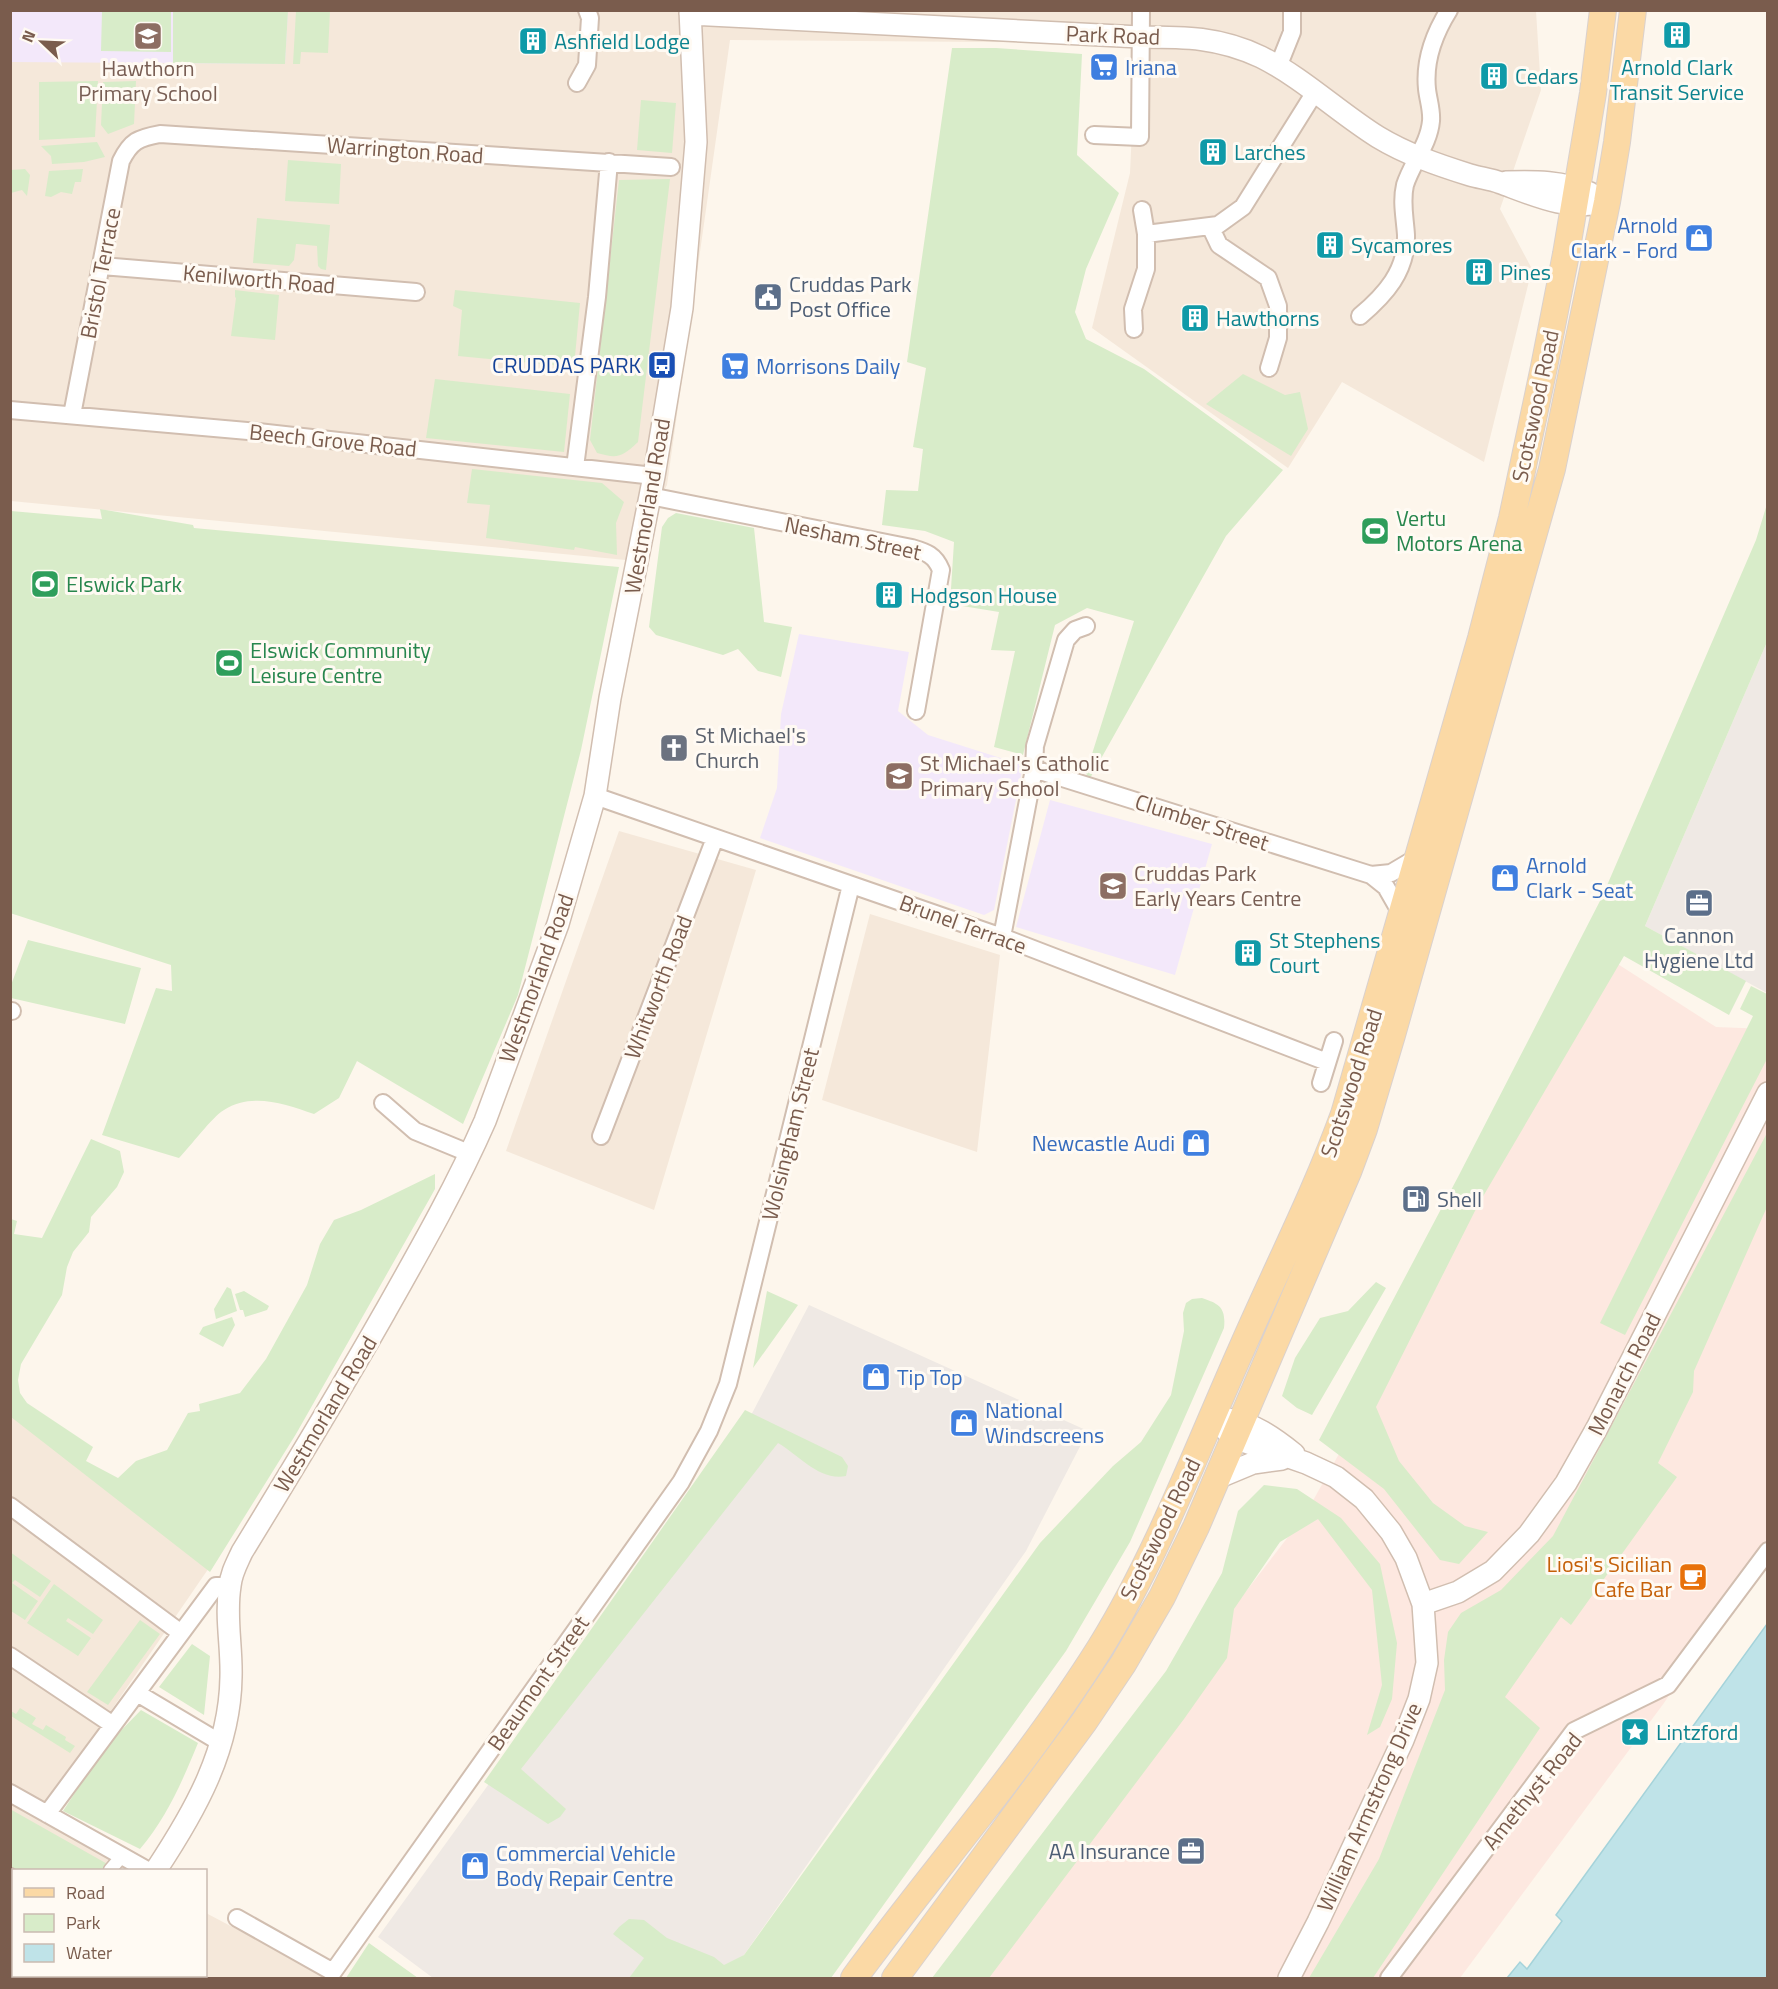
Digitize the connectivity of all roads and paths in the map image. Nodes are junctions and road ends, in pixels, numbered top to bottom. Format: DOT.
graph roads {
  1 [pos="587,10"];
  2 [pos="1141,10"];
  3 [pos="1292,10"];
  4 [pos="1449,10"];
  5 [pos="1603,10"];
  6 [pos="1633,10"];
  7 [pos="690,12"];
  8 [pos="1140,37"];
  9 [pos="1278,67"];
  10 [pos="577,83"];
  11 [pos="1315,92"];
  12 [pos="1094,135"];
  13 [pos="141,137"];
  14 [pos="1416,157"];
  15 [pos="609,162"];
  16 [pos="671,167"];
  17 [pos="1576,196"];
  18 [pos="1606,202"];
  19 [pos="1142,210"];
  20 [pos="1209,226"];
  21 [pos="1146,234"];
  22 [pos="102,266"];
  23 [pos="416,292"];
  24 [pos="1360,316"];
  25 [pos="1134,329"];
  26 [pos="1269,368"];
  27 [pos="10,410"];
  28 [pos="72,415"];
  29 [pos="575,467"];
  30 [pos="652,486"];
  31 [pos="1086,626"];
  32 [pos="916,711"];
  33 [pos="1034,769"];
  34 [pos="595,796"];
  35 [pos="715,838"];
  36 [pos="1418,857"];
  37 [pos="1371,875"];
  38 [pos="851,885"];
  39 [pos="1402,915"];
  40 [pos="1002,937"];
  41 [pos="1334,1041"];
  42 [pos="1327,1062"];
  43 [pos="1321,1083"];
  44 [pos="1767,1093"];
  45 [pos="383,1103"];
  46 [pos="601,1136"];
  47 [pos="471,1154"];
  48 [pos="728,1384"];
  49 [pos="1212,1417"];
  50 [pos="1237,1430"];
  51 [pos="1297,1461"];
  52 [pos="1217,1478"];
  53 [pos="10,1506"];
  54 [pos="1767,1551"];
  55 [pos="229,1586"];
  56 [pos="1423,1604"];
  57 [pos="181,1633"];
  58 [pos="10,1656"];
  59 [pos="137,1693"];
  60 [pos="113,1725"];
  61 [pos="221,1743"];
  62 [pos="10,1793"];
  63 [pos="47,1814"];
  64 [pos="122,1856"];
  65 [pos="111,1869"];
  66 [pos="145,1869"];
  67 [pos="157,1869"];
  68 [pos="237,1918"];
  69 [pos="854,1978"];
  70 [pos="895,1978"];
  71 [pos="1288,1978"];
  72 [pos="1389,1978"];
  1 -- 10 [label="street"];
  2 -- 8 [label="street"];
  3 -- 9 [label="street"];
  4 -- 14 [label="street"];
  5 -- 17 [label="main road, Scotswood Road"];
  6 -- 18 [label="main road, Scotswood Road"];
  7 -- 8 [label="street, Park Road"];
  7 -- 30 [label="street, Westmorland Road"];
  8 -- 9 [label="street, Park Road"];
  8 -- 12 [label="street"];
  9 -- 11 [label="street, Park Road"];
  11 -- 14 [label="street, Park Road"];
  11 -- 20 [label="street"];
  13 -- 15 [label="street, Warrington Road"];
  13 -- 22 [label="street, Bristol Terrace"];
  14 -- 17 [label="street, Park Road"];
  14 -- 24 [label="street"];
  15 -- 16 [label="street, Warrington Road"];
  15 -- 29 [label="street"];
  17 -- 18 [label="street"];
  17 -- 36 [label="main road, Scotswood Road"];
  18 -- 50 [label="main road, Scotswood Road"];
  19 -- 21 [label="street"];
  20 -- 21 [label="street"];
  20 -- 26 [label="street"];
  21 -- 25 [label="street"];
  22 -- 23 [label="street, Kenilworth Road"];
  22 -- 28 [label="street, Bristol Terrace"];
  27 -- 28 [label="street, Beech Grove Road"];
  28 -- 29 [label="street, Beech Grove Road"];
  29 -- 30 [label="street, Beech Grove Road"];
  30 -- 32 [label="street, Nesham Street"];
  30 -- 34 [label="street, Westmorland Road"];
  31 -- 33 [label="street"];
  33 -- 37 [label="street, Clumber Street"];
  33 -- 40 [label="street"];
  34 -- 35 [label="street, Brunel Terrace"];
  34 -- 47 [label="street, Westmorland Road"];
  35 -- 38 [label="street, Brunel Terrace"];
  35 -- 46 [label="street, Whitworth Road"];
  36 -- 37 [label="street"];
  36 -- 39 [label="main road, Scotswood Road"];
  37 -- 39 [label="street, Clumber Street"];
  38 -- 40 [label="street, Brunel Terrace"];
  38 -- 48 [label="street, Wolsingham Street"];
  39 -- 49 [label="main road, Scotswood Road"];
  40 -- 42 [label="street, Brunel Terrace"];
  41 -- 42 [label="street"];
  42 -- 43 [label="street"];
  44 -- 56 [label="street, Monarch Road"];
  45 -- 47 [label="street"];
  47 -- 55 [label="street, Westmorland Road"];
  48 -- 68 [label="street, Beaumont Street"];
  49 -- 50 [label="street, William Armstrong Drive"];
  49 -- 69 [label="main road, Scotswood Road"];
  50 -- 51 [label="street, William Armstrong Drive"];
  50 -- 52 [label="main road, Scotswood Road"];
  51 -- 52 [label="street"];
  51 -- 56 [label="street, William Armstrong Drive"];
  52 -- 70 [label="main road, Scotswood Road"];
  53 -- 57 [label="street"];
  54 -- 72 [label="street, Amethyst Road"];
  55 -- 57 [label="street"];
  55 -- 61 [label="street, Westmorland Road"];
  56 -- 71 [label="street, William Armstrong Drive"];
  57 -- 59 [label="street"];
  58 -- 60 [label="street"];
  59 -- 60 [label="street"];
  59 -- 61 [label="street"];
  60 -- 63 [label="street"];
  61 -- 67 [label="street, Westmorland Road"];
  62 -- 63 [label="street"];
  63 -- 64 [label="street"];
  64 -- 65 [label="street"];
  64 -- 66 [label="street"];
}
